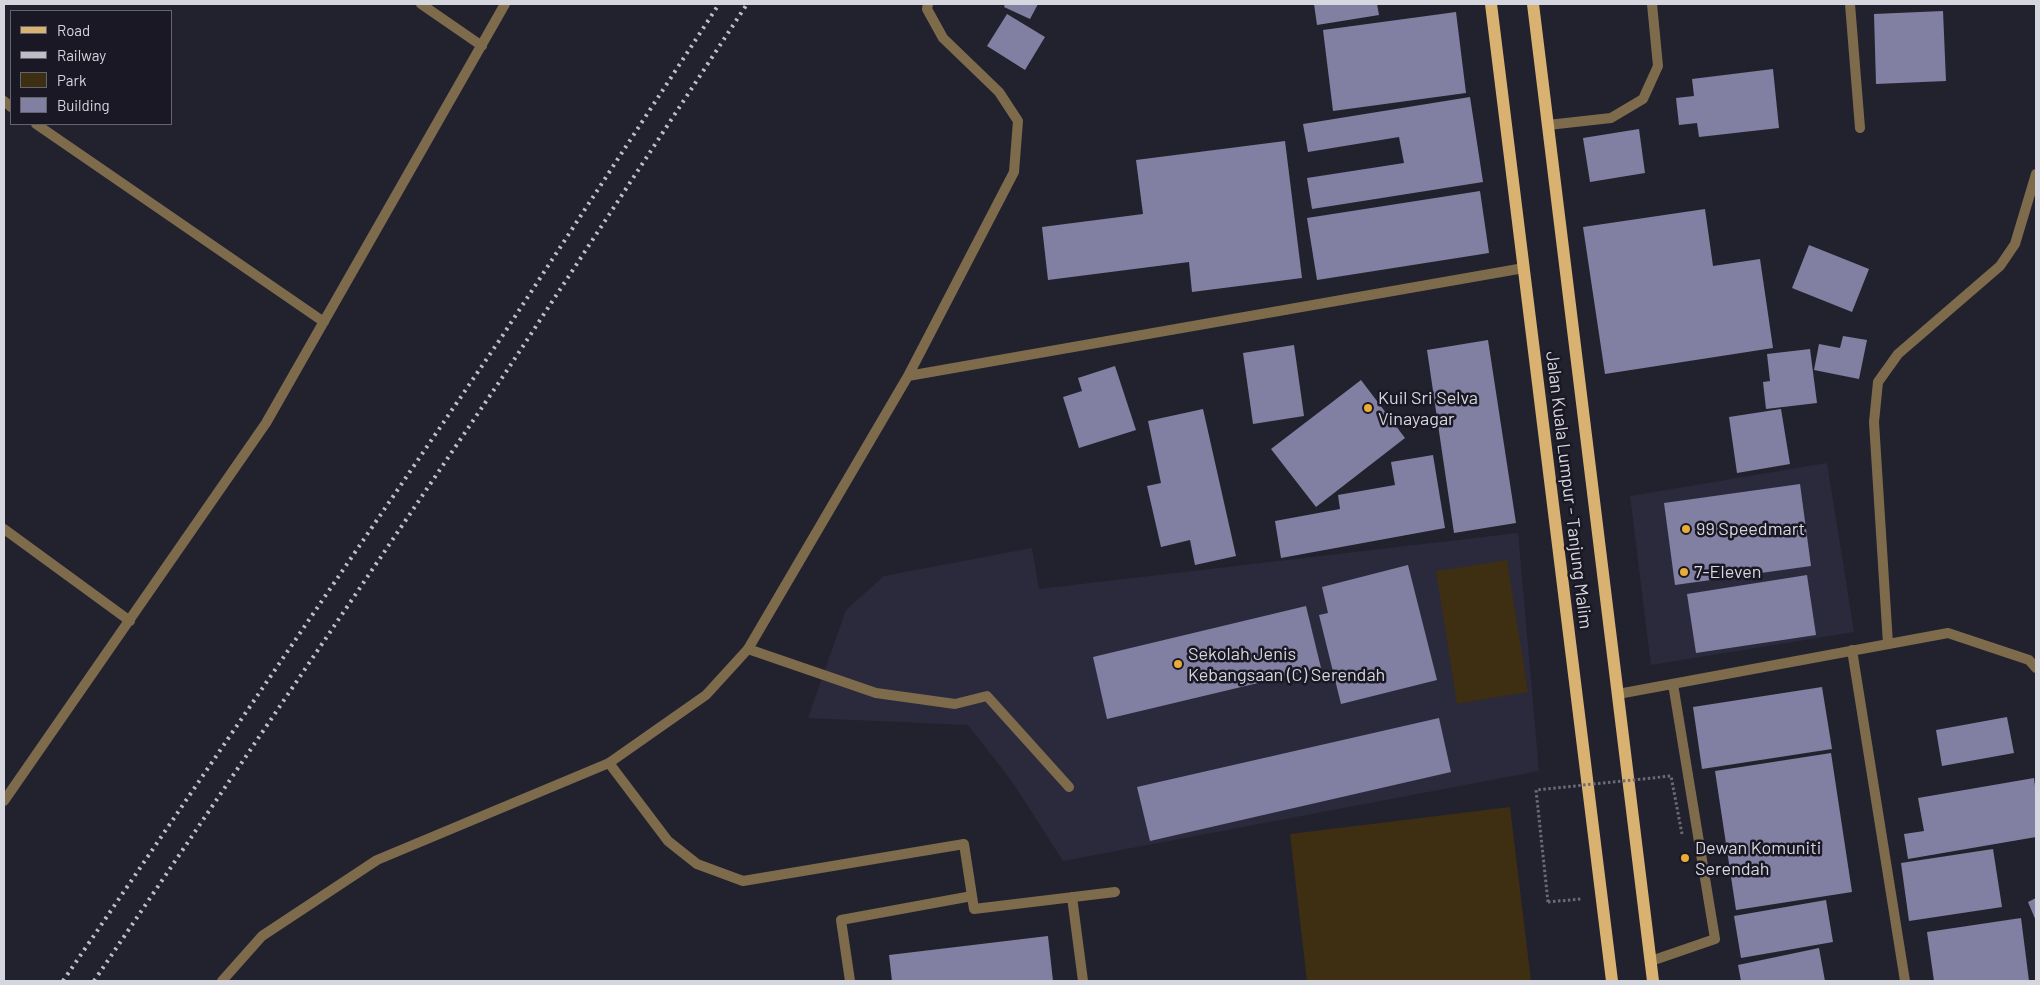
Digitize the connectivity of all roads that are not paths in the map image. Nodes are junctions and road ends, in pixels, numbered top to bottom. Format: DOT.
graph roads {
  1 [pos="420,4"];
  2 [pos="505,4"];
  3 [pos="928,4"];
  4 [pos="1491,4"];
  5 [pos="1533,4"];
  6 [pos="1652,4"];
  7 [pos="1850,4"];
  8 [pos="482,46"];
  9 [pos="37,125"];
  10 [pos="1548,125"];
  11 [pos="1860,128"];
  12 [pos="2036,174"];
  13 [pos="1524,268"];
  14 [pos="324,322"];
  15 [pos="908,376"];
  16 [pos="4,529"];
  17 [pos="130,621"];
  18 [pos="1888,644"];
  19 [pos="748,650"];
  20 [pos="1852,650"];
  21 [pos="2036,668"];
  22 [pos="1673,684"];
  23 [pos="1618,694"];
  24 [pos="609,763"];
  25 [pos="1070,788"];
  26 [pos="4,802"];
  27 [pos="1115,892"];
  28 [pos="972,896"];
  29 [pos="1072,897"];
  30 [pos="1650,961"];
  31 [pos="222,981"];
  32 [pos="850,981"];
  33 [pos="1083,981"];
  34 [pos="1612,981"];
  35 [pos="1653,981"];
  36 [pos="1905,981"];
  1 -- 8 [label="street"];
  2 -- 8 [label="street"];
  3 -- 15 [label="street"];
  4 -- 13 [label="main road, Jalan Kuala Lumpur - Tanjung Malim"];
  5 -- 10 [label="main road, Jalan Kuala Lumpur - Tanjung Malim"];
  6 -- 10 [label="street"];
  7 -- 11 [label="street"];
  8 -- 14 [label="street"];
  9 -- 14 [label="street"];
  10 -- 23 [label="main road, Jalan Kuala Lumpur - Tanjung Malim"];
  12 -- 18 [label="street"];
  13 -- 15 [label="street"];
  13 -- 34 [label="main road, Jalan Kuala Lumpur - Tanjung Malim"];
  14 -- 17 [label="street"];
  15 -- 19 [label="street"];
  16 -- 17 [label="street"];
  17 -- 26 [label="street"];
  18 -- 20 [label="street"];
  18 -- 21 [label="street"];
  19 -- 24 [label="street"];
  19 -- 25 [label="street"];
  20 -- 22 [label="street"];
  20 -- 36 [label="street"];
  22 -- 23 [label="street"];
  22 -- 30 [label="street"];
  23 -- 30 [label="main road, Jalan Kuala Lumpur - Tanjung Malim"];
  24 -- 28 [label="street"];
  24 -- 31 [label="street"];
  27 -- 29 [label="street"];
  28 -- 29 [label="street"];
  28 -- 32 [label="street"];
  29 -- 33 [label="street"];
  30 -- 35 [label="main road, Jalan Kuala Lumpur - Tanjung Malim"];
}
